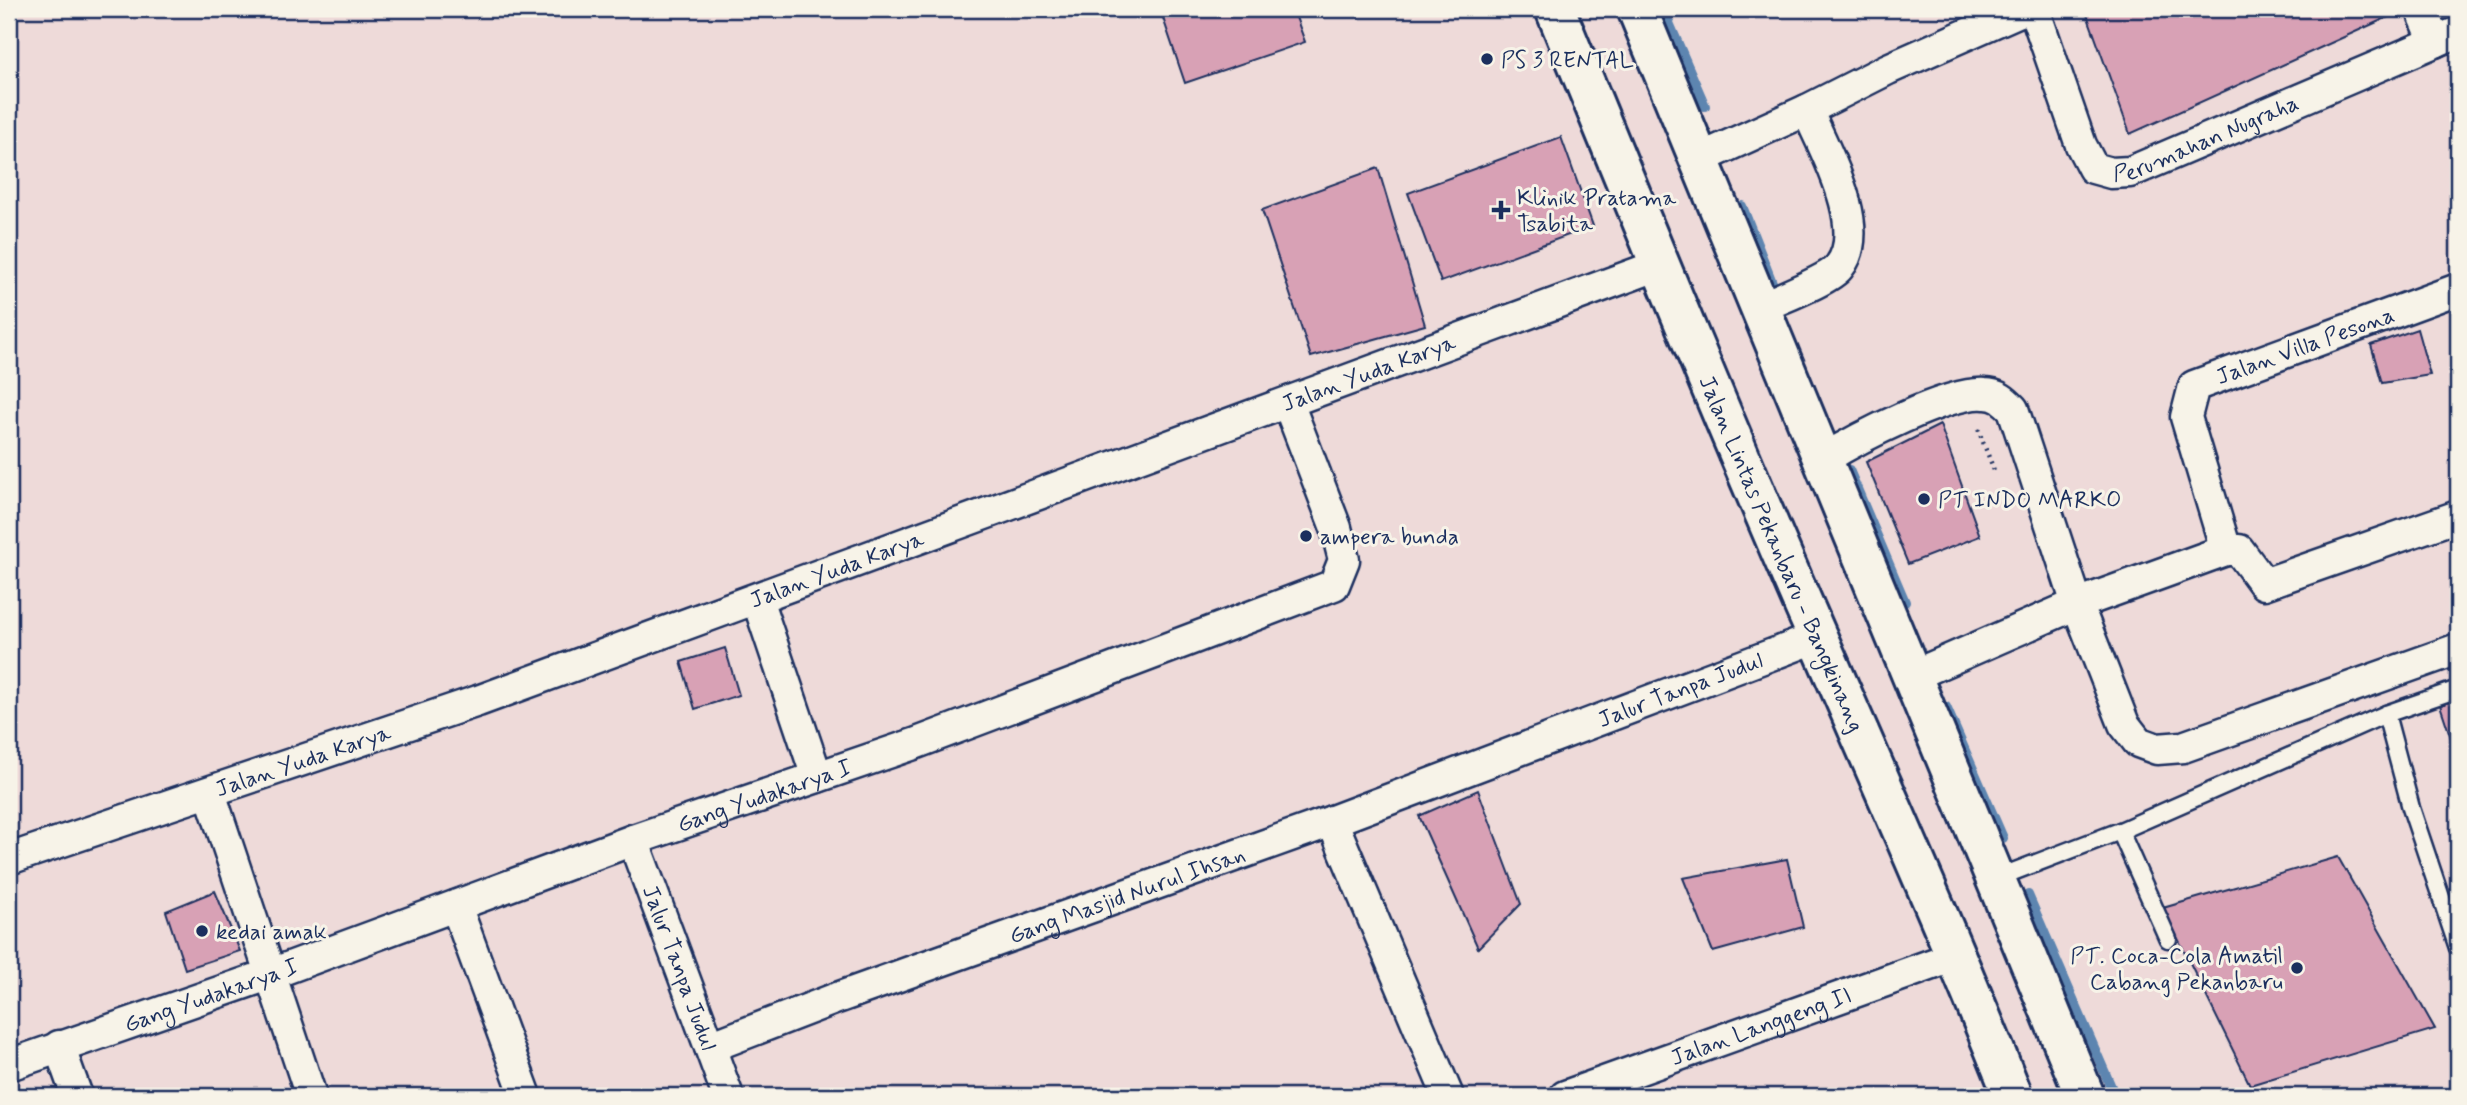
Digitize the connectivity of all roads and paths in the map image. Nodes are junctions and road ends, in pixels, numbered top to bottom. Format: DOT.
graph roads {
  1 [pos="1555,9"];
  2 [pos="1637,9"];
  3 [pos="2024,9"];
  4 [pos="2034,9"];
  5 [pos="2421,9"];
  6 [pos="2447,37"];
  7 [pos="1807,110"];
  8 [pos="1699,159"];
  9 [pos="1659,265"];
  10 [pos="2458,289"];
  11 [pos="1762,307"];
  12 [pos="1288,403"];
  13 [pos="1824,459"];
  14 [pos="2458,516"];
  15 [pos="2226,550"];
  16 [pos="757,599"];
  17 [pos="2077,604"];
  18 [pos="1818,637"];
  19 [pos="2458,649"];
  20 [pos="1912,676"];
  21 [pos="2458,689"];
  22 [pos="2386,714"];
  23 [pos="1544,741"];
  24 [pos="817,777"];
  25 [pos="210,793"];
  26 [pos="1332,821"];
  27 [pos="2120,831"];
  28 [pos="633,840"];
  29 [pos="9,859"];
  30 [pos="1997,878"];
  31 [pos="456,906"];
  32 [pos="2168,939"];
  33 [pos="2458,948"];
  34 [pos="1958,955"];
  35 [pos="271,974"];
  36 [pos="59,1046"];
  37 [pos="710,1047"];
  38 [pos="9,1065"];
  39 [pos="78,1096"];
  40 [pos="311,1096"];
  41 [pos="526,1096"];
  42 [pos="728,1096"];
  43 [pos="1448,1096"];
  44 [pos="1565,1096"];
  45 [pos="2013,1096"];
  46 [pos="2085,1096"];
  1 -- 9 [label="highway, Jalan Lintas Pekanbaru - Bangkinang"];
  2 -- 8 [label="highway"];
  3 -- 7 [label="street"];
  4 -- 6 [label="street, Perumahan Nugraha"];
  5 -- 6 [label="street, Perumahan Nugraha"];
  7 -- 8 [label="street"];
  7 -- 11 [label="street"];
  8 -- 11 [label="highway"];
  9 -- 12 [label="street, Jalan Yuda Karya"];
  9 -- 18 [label="highway, Jalan Lintas Pekanbaru - Bangkinang"];
  10 -- 15 [label="street, Jalan Villa Pesona"];
  11 -- 13 [label="highway"];
  12 -- 16 [label="street, Jalan Yuda Karya"];
  12 -- 24 [label="street, Gang Yudakarya I"];
  13 -- 17 [label="street"];
  13 -- 20 [label="highway"];
  14 -- 15 [label="street"];
  15 -- 17 [label="street"];
  16 -- 24 [label="street"];
  16 -- 25 [label="street, Jalan Yuda Karya"];
  17 -- 19 [label="street"];
  17 -- 20 [label="street"];
  18 -- 23 [label="street, Jalur Tanpa Judul"];
  18 -- 34 [label="highway, Jalan Lintas Pekanbaru - Bangkinang"];
  20 -- 30 [label="highway"];
  21 -- 22 [label="lane"];
  22 -- 27 [label="lane"];
  22 -- 33 [label="lane"];
  23 -- 26 [label="street, Gang Masjid Nurul Ihsan"];
  24 -- 28 [label="street, Gang Yudakarya I"];
  25 -- 29 [label="street, Jalan Yuda Karya"];
  25 -- 35 [label="street"];
  26 -- 37 [label="street, Gang Masjid Nurul Ihsan"];
  26 -- 43 [label="street"];
  27 -- 30 [label="lane"];
  27 -- 32 [label="lane"];
  28 -- 31 [label="street, Gang Yudakarya I"];
  28 -- 37 [label="street, Jalur Tanpa Judul"];
  30 -- 46 [label="highway"];
  31 -- 35 [label="street, Gang Yudakarya I"];
  31 -- 41 [label="street"];
  34 -- 44 [label="street, Jalan Langgeng II"];
  34 -- 45 [label="highway, Jalan Lintas Pekanbaru - Bangkinang"];
  35 -- 36 [label="street, Gang Yudakarya I"];
  35 -- 40 [label="street"];
  36 -- 38 [label="street, Gang Yudakarya I"];
  36 -- 39 [label="street"];
  37 -- 42 [label="street, Jalur Tanpa Judul"];
}
